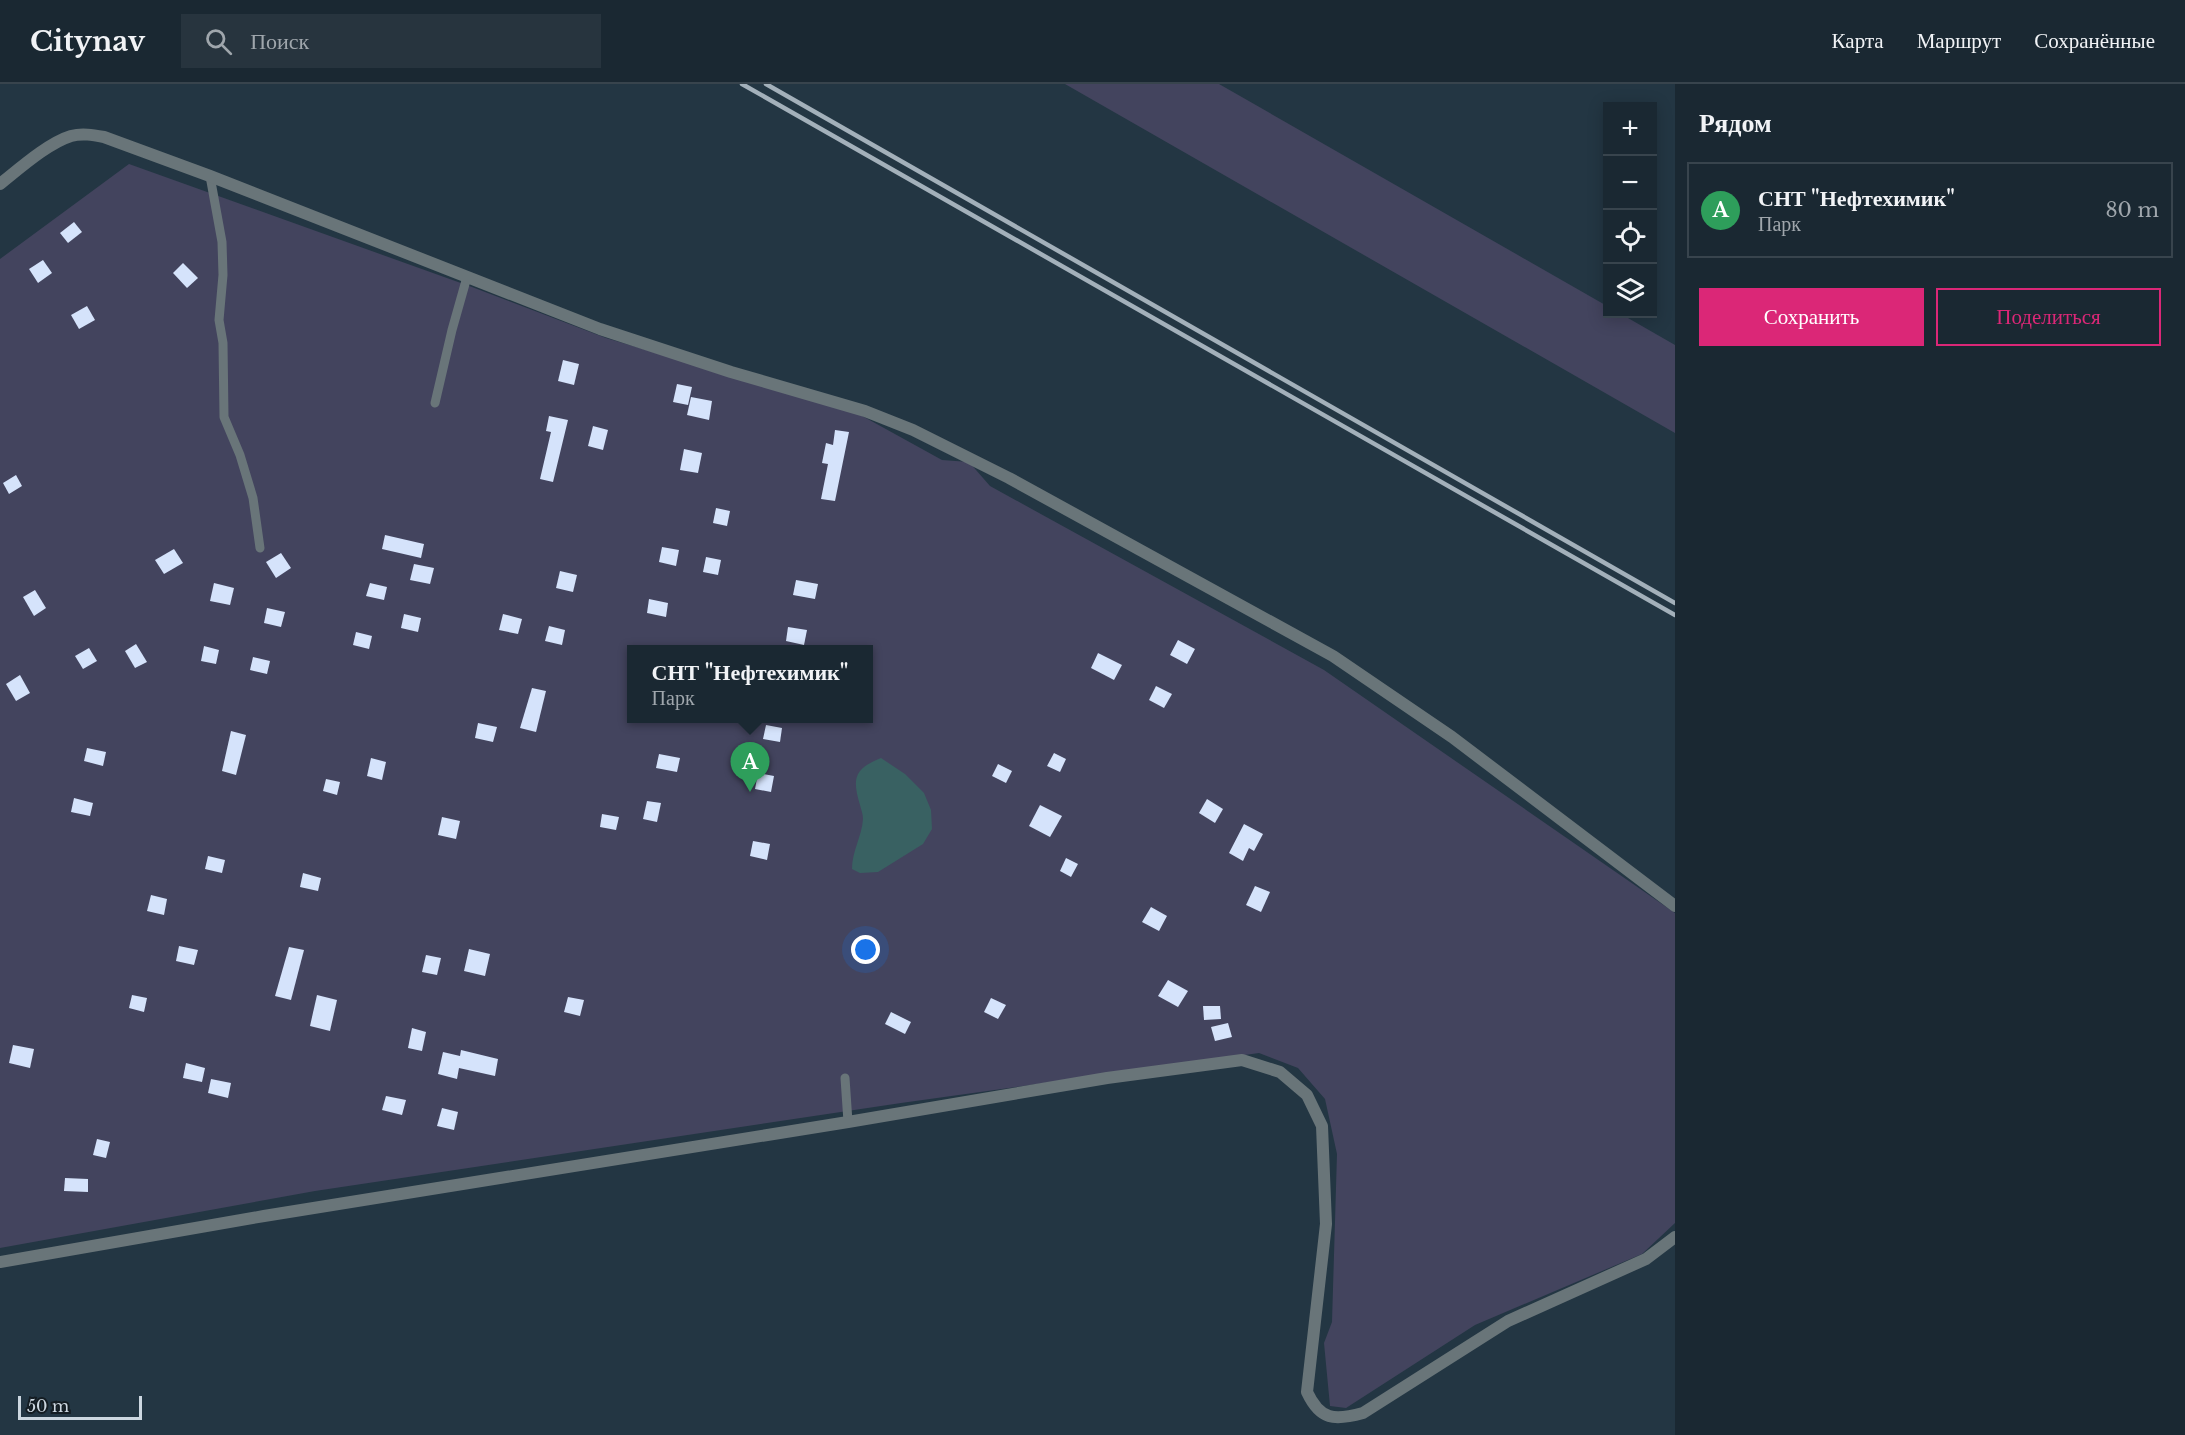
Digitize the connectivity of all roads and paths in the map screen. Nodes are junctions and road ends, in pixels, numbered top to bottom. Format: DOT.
graph roads {
  1 [pos="210,176"];
  2 [pos="0,184"];
  3 [pos="467,277"];
  4 [pos="435,403"];
  5 [pos="260,548"];
  6 [pos="1675,906"];
  7 [pos="845,1078"];
  8 [pos="848,1122"];
  9 [pos="1675,1237"];
  10 [pos="0,1262"];
  1 -- 2 [label="street"];
  1 -- 3 [label="street"];
  1 -- 5 [label="lane"];
  3 -- 4 [label="lane"];
  3 -- 6 [label="street"];
  7 -- 8 [label="lane"];
  8 -- 9 [label="street"];
  8 -- 10 [label="street"];
}
